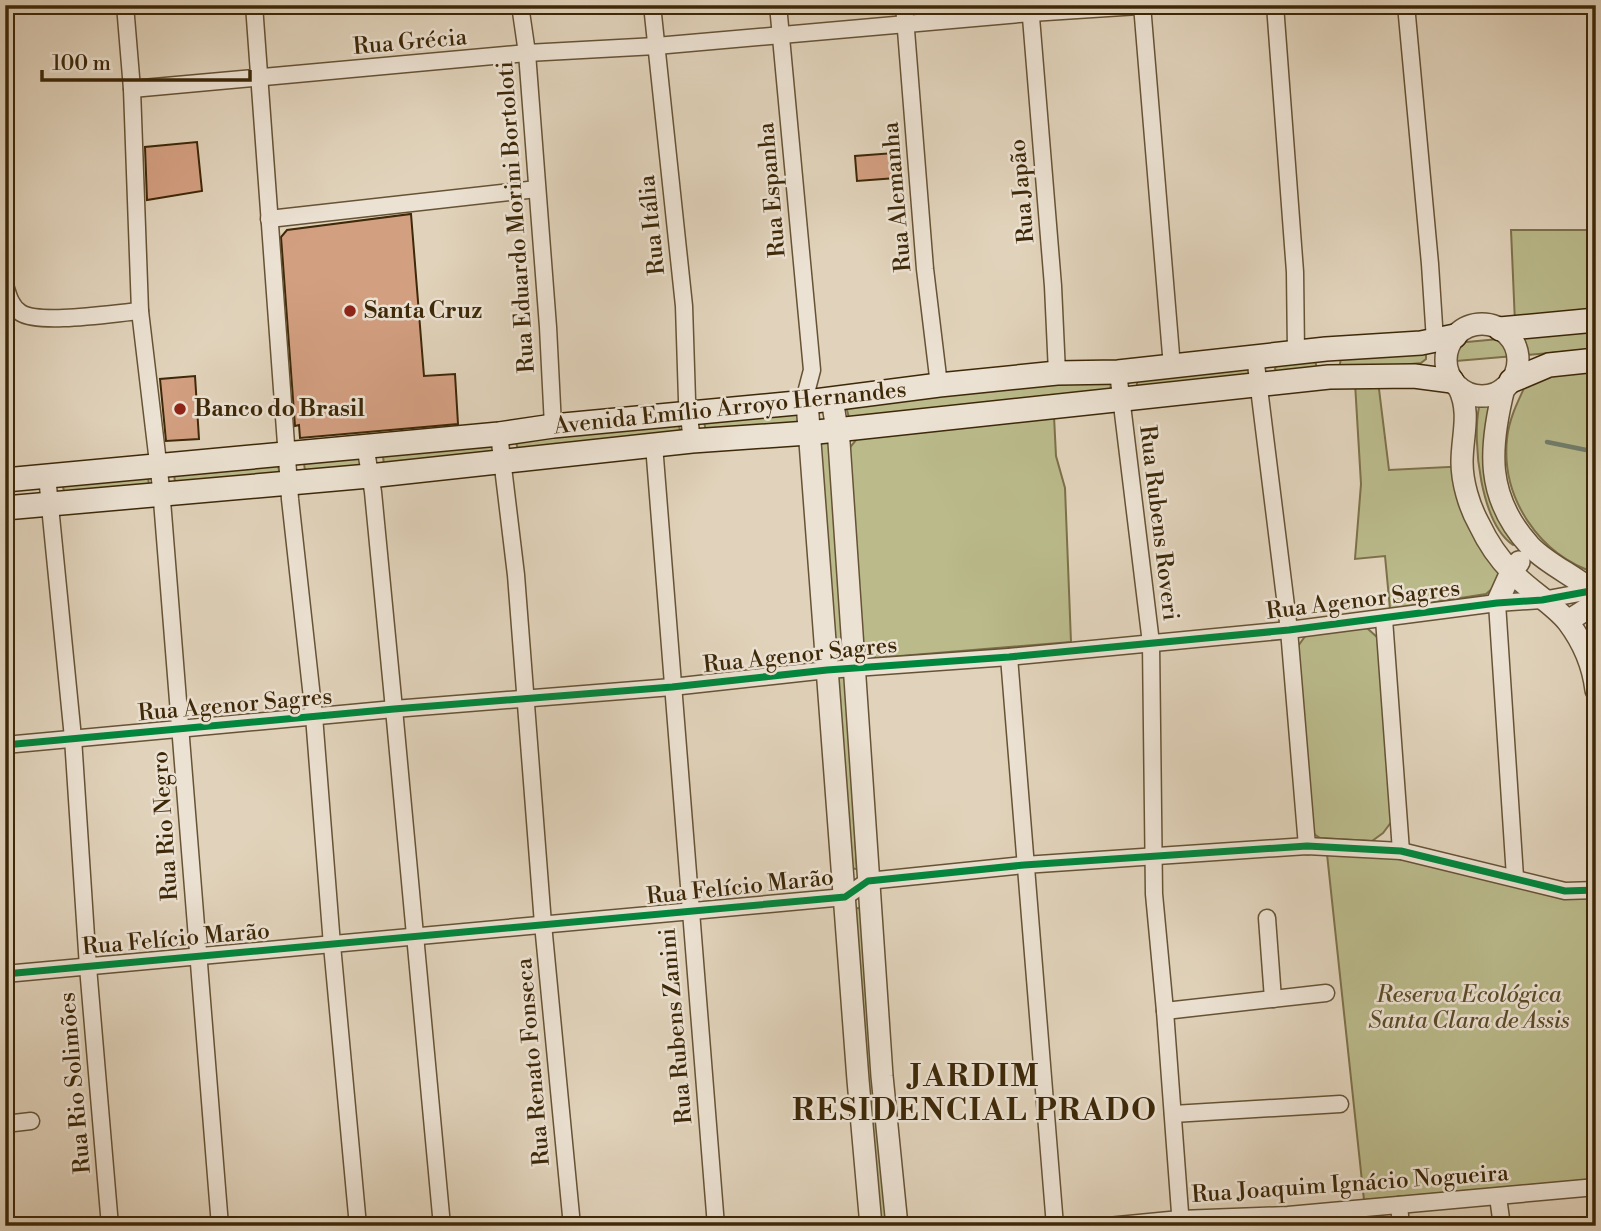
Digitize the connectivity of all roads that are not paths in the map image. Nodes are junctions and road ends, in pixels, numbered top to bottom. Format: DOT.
graph roads {
  1 [pos="125,5"];
  2 [pos="254,5"];
  3 [pos="520,5"];
  4 [pos="652,5"];
  5 [pos="778,5"];
  6 [pos="904,5"];
  7 [pos="1275,5"];
  8 [pos="1406,5"];
  9 [pos="1146,6"];
  10 [pos="1030,9"];
  11 [pos="906,25"];
  12 [pos="780,34"];
  13 [pos="656,46"];
  14 [pos="527,53"];
  15 [pos="260,79"];
  16 [pos="132,89"];
  17 [pos="537,189"];
  18 [pos="269,219"];
  19 [pos="5,285"];
  20 [pos="140,311"];
  21 [pos="1596,320"];
  22 [pos="1500,329"];
  23 [pos="1445,338"];
  24 [pos="1326,349"];
  25 [pos="1296,353"];
  26 [pos="1255,356"];
  27 [pos="1596,360"];
  28 [pos="1172,367"];
  29 [pos="812,370"];
  30 [pos="1118,372"];
  31 [pos="1057,373"];
  32 [pos="1329,377"];
  33 [pos="1257,384"];
  34 [pos="939,385"];
  35 [pos="1456,385"];
  36 [pos="1508,385"];
  37 [pos="832,399"];
  38 [pos="1120,400"];
  39 [pos="807,402"];
  40 [pos="689,413"];
  41 [pos="553,426"];
  42 [pos="837,429"];
  43 [pos="808,433"];
  44 [pos="499,434"];
  45 [pos="692,441"];
  46 [pos="365,445"];
  47 [pos="654,445"];
  48 [pos="287,453"];
  49 [pos="501,462"];
  50 [pos="157,465"];
  51 [pos="47,476"];
  52 [pos="369,476"];
  53 [pos="5,480"];
  54 [pos="290,482"];
  55 [pos="162,496"];
  56 [pos="50,504"];
  57 [pos="5,508"];
  58 [pos="1531,547"];
  59 [pos="1511,572"];
  60 [pos="1595,594"];
  61 [pos="1542,600"];
  62 [pos="1497,603"];
  63 [pos="1384,619"];
  64 [pos="1567,621"];
  65 [pos="1289,630"];
  66 [pos="1151,643"];
  67 [pos="1009,657"];
  68 [pos="855,668"];
  69 [pos="827,670"];
  70 [pos="672,687"];
  71 [pos="1596,690"];
  72 [pos="526,698"];
  73 [pos="394,709"];
  74 [pos="314,716"];
  75 [pos="181,730"];
  76 [pos="73,738"];
  77 [pos="5,745"];
  78 [pos="1307,846"];
  79 [pos="1401,851"];
  80 [pos="1153,858"];
  81 [pos="1024,865"];
  82 [pos="1515,877"];
  83 [pos="868,881"];
  84 [pos="1596,890"];
  85 [pos="845,897"];
  86 [pos="689,911"];
  87 [pos="1267,918"];
  88 [pos="543,924"];
  89 [pos="414,937"];
  90 [pos="332,944"];
  91 [pos="197,955"];
  92 [pos="88,967"];
  93 [pos="5,974"];
  94 [pos="1326,993"];
  95 [pos="1273,999"];
  96 [pos="1165,1011"];
  97 [pos="1340,1104"];
  98 [pos="1172,1114"];
  99 [pos="32,1121"];
  100 [pos="5,1124"];
  101 [pos="1596,1187"];
  102 [pos="1498,1197"];
  103 [pos="1399,1205"];
  104 [pos="1288,1220"];
  105 [pos="1181,1222"];
  106 [pos="110,1226"];
  107 [pos="220,1226"];
  108 [pos="358,1226"];
  109 [pos="442,1226"];
  110 [pos="572,1226"];
  111 [pos="716,1226"];
  112 [pos="871,1226"];
  113 [pos="897,1226"];
  114 [pos="1055,1226"];
  115 [pos="1108,1226"];
  116 [pos="1401,1226"];
  117 [pos="1502,1226"];
  1 -- 16 [label="street, Rua Rio Negro"];
  2 -- 15 [label="street"];
  3 -- 14 [label="street, Rua Eduardo Morini Bortoloti"];
  4 -- 13 [label="street, Rua Itália"];
  5 -- 12 [label="street, Rua Espanha"];
  6 -- 11 [label="street, Rua Alemanha"];
  7 -- 25 [label="street"];
  8 -- 23 [label="street"];
  9 -- 10 [label="street, Rua Grécia"];
  9 -- 28 [label="street"];
  10 -- 11 [label="street, Rua Grécia"];
  10 -- 31 [label="street, Rua Japão"];
  11 -- 12 [label="street, Rua Grécia"];
  11 -- 34 [label="street, Rua Alemanha"];
  12 -- 13 [label="street, Rua Grécia"];
  12 -- 29 [label="street, Rua Espanha"];
  13 -- 14 [label="street, Rua Grécia"];
  13 -- 40 [label="street, Rua Itália"];
  14 -- 15 [label="street, Rua Grécia"];
  14 -- 17 [label="street, Rua Eduardo Morini Bortoloti"];
  15 -- 16 [label="street, Rua Grécia"];
  15 -- 18 [label="street"];
  16 -- 20 [label="street, Rua Rio Negro"];
  17 -- 18 [label="street"];
  17 -- 41 [label="street, Rua Eduardo Morini Bortoloti"];
  18 -- 48 [label="street"];
  19 -- 20 [label="street"];
  20 -- 50 [label="street, Rua Rio Negro"];
  21 -- 22 [label="main road"];
  22 -- 23 [label="street"];
  22 -- 36 [label="street"];
  23 -- 24 [label="main road, Avenida Emílio Arroyo Hernandes"];
  23 -- 35 [label="street"];
  24 -- 25 [label="main road, Avenida Emílio Arroyo Hernandes"];
  24 -- 32 [label="main road"];
  25 -- 26 [label="main road, Avenida Emílio Arroyo Hernandes"];
  26 -- 28 [label="main road, Avenida Emílio Arroyo Hernandes"];
  26 -- 33 [label="street"];
  27 -- 36 [label="main road"];
  28 -- 30 [label="main road, Avenida Emílio Arroyo Hernandes"];
  29 -- 37 [label="street, Rua Espanha"];
  29 -- 39 [label="street, Rua Espanha"];
  30 -- 31 [label="main road, Avenida Emílio Arroyo Hernandes"];
  30 -- 38 [label="street, Rua Rubens Roveri"];
  31 -- 34 [label="main road, Avenida Emílio Arroyo Hernandes"];
  32 -- 33 [label="main road, Avenida Emílio Arroyo Hernandes"];
  32 -- 35 [label="main road, Avenida Emílio Arroyo Hernandes"];
  33 -- 38 [label="main road, Avenida Emílio Arroyo Hernandes"];
  33 -- 65 [label="street"];
  34 -- 37 [label="main road, Avenida Emílio Arroyo Hernandes"];
  35 -- 36 [label="street"];
  35 -- 59 [label="street"];
  36 -- 58 [label="street"];
  37 -- 39 [label="main road, Avenida Emílio Arroyo Hernandes"];
  37 -- 42 [label="street"];
  38 -- 42 [label="main road, Avenida Emílio Arroyo Hernandes"];
  38 -- 66 [label="street, Rua Rubens Roveri"];
  39 -- 40 [label="main road, Avenida Emílio Arroyo Hernandes"];
  39 -- 43 [label="street"];
  40 -- 41 [label="main road, Avenida Emílio Arroyo Hernandes"];
  40 -- 45 [label="street, Rua Itália"];
  41 -- 44 [label="main road, Avenida Emílio Arroyo Hernandes"];
  42 -- 43 [label="main road, Avenida Emílio Arroyo Hernandes"];
  42 -- 68 [label="street"];
  43 -- 45 [label="main road, Avenida Emílio Arroyo Hernandes"];
  43 -- 69 [label="street"];
  44 -- 46 [label="main road, Avenida Emílio Arroyo Hernandes"];
  44 -- 49 [label="street, Rua Renato Fonseca"];
  45 -- 47 [label="main road, Avenida Emílio Arroyo Hernandes"];
  46 -- 48 [label="main road, Avenida Emílio Arroyo Hernandes"];
  46 -- 52 [label="street"];
  47 -- 49 [label="main road, Avenida Emílio Arroyo Hernandes"];
  47 -- 70 [label="street, Rua Rubens Zanini"];
  48 -- 50 [label="main road, Avenida Emílio Arroyo Hernandes"];
  48 -- 54 [label="street"];
  49 -- 52 [label="main road, Avenida Emílio Arroyo Hernandes"];
  49 -- 72 [label="street, Rua Renato Fonseca"];
  50 -- 51 [label="main road, Avenida Emílio Arroyo Hernandes"];
  50 -- 55 [label="street, Rua Rio Negro"];
  51 -- 53 [label="main road, Avenida Emílio Arroyo Hernandes"];
  51 -- 56 [label="street, Rua Rio Solimões"];
  52 -- 54 [label="main road, Avenida Emílio Arroyo Hernandes"];
  52 -- 73 [label="street"];
  54 -- 55 [label="main road, Avenida Emílio Arroyo Hernandes"];
  54 -- 74 [label="street"];
  55 -- 56 [label="main road, Avenida Emílio Arroyo Hernandes"];
  55 -- 75 [label="street, Rua Rio Negro"];
  56 -- 57 [label="main road, Avenida Emílio Arroyo Hernandes"];
  56 -- 76 [label="street, Rua Rio Solimões"];
  58 -- 59 [label="street"];
  58 -- 60 [label="street"];
  59 -- 61 [label="street"];
  59 -- 62 [label="street"];
  60 -- 61 [label="street, Rua Agenor Sagres"];
  60 -- 64 [label="street"];
  61 -- 62 [label="street, Rua Agenor Sagres"];
  61 -- 64 [label="street"];
  62 -- 63 [label="street, Rua Agenor Sagres"];
  62 -- 82 [label="street"];
  63 -- 65 [label="street, Rua Agenor Sagres"];
  63 -- 79 [label="street"];
  64 -- 71 [label="street"];
  65 -- 66 [label="street, Rua Agenor Sagres"];
  65 -- 78 [label="street"];
  66 -- 67 [label="street, Rua Agenor Sagres"];
  66 -- 80 [label="street, Rua Rubens Roveri"];
  67 -- 68 [label="street, Rua Agenor Sagres"];
  67 -- 81 [label="street"];
  68 -- 69 [label="street, Rua Agenor Sagres"];
  68 -- 83 [label="street"];
  69 -- 70 [label="street, Rua Agenor Sagres"];
  69 -- 85 [label="street"];
  70 -- 72 [label="street, Rua Agenor Sagres"];
  70 -- 86 [label="street, Rua Rubens Zanini"];
  72 -- 73 [label="street, Rua Agenor Sagres"];
  72 -- 88 [label="street, Rua Renato Fonseca"];
  73 -- 74 [label="street, Rua Agenor Sagres"];
  73 -- 89 [label="street"];
  74 -- 75 [label="street, Rua Agenor Sagres"];
  74 -- 90 [label="street"];
  75 -- 76 [label="street, Rua Agenor Sagres"];
  75 -- 91 [label="street, Rua Rio Negro"];
  76 -- 77 [label="street, Rua Agenor Sagres"];
  76 -- 92 [label="street, Rua Rio Solimões"];
  78 -- 79 [label="street, Rua Felício Marão"];
  78 -- 80 [label="street, Rua Felício Marão"];
  79 -- 82 [label="street, Rua Felício Marão"];
  80 -- 81 [label="street, Rua Felício Marão"];
  80 -- 96 [label="street, Rua Rubens Roveri"];
  81 -- 83 [label="street, Rua Felício Marão"];
  81 -- 114 [label="street"];
  82 -- 84 [label="street, Rua Felício Marão"];
  83 -- 85 [label="street, Rua Felício Marão"];
  83 -- 113 [label="street"];
  85 -- 86 [label="street, Rua Felício Marão"];
  85 -- 112 [label="street"];
  86 -- 88 [label="street, Rua Felício Marão"];
  86 -- 111 [label="street, Rua Rubens Zanini"];
  87 -- 95 [label="street"];
  88 -- 89 [label="street, Rua Felício Marão"];
  88 -- 110 [label="street, Rua Renato Fonseca"];
  89 -- 90 [label="street, Rua Felício Marão"];
  89 -- 109 [label="street"];
  90 -- 91 [label="street, Rua Felício Marão"];
  90 -- 108 [label="street"];
  91 -- 92 [label="street, Rua Felício Marão"];
  91 -- 107 [label="street, Rua Rio Negro"];
  92 -- 93 [label="street, Rua Felício Marão"];
  92 -- 106 [label="street, Rua Rio Solimões"];
  94 -- 95 [label="street"];
  95 -- 96 [label="street"];
  96 -- 98 [label="street, Rua Rubens Roveri"];
  97 -- 98 [label="street"];
  98 -- 105 [label="street, Rua Rubens Roveri"];
  99 -- 100 [label="street"];
  101 -- 102 [label="street, Rua Joaquim Ignácio Nogueira"];
  102 -- 103 [label="street, Rua Joaquim Ignácio Nogueira"];
  102 -- 117 [label="street"];
  103 -- 104 [label="street, Rua Joaquim Ignácio Nogueira"];
  103 -- 116 [label="street"];
  104 -- 105 [label="street, Rua Joaquim Ignácio Nogueira"];
  105 -- 115 [label="street, Rua Joaquim Ignácio Nogueira"];
}
